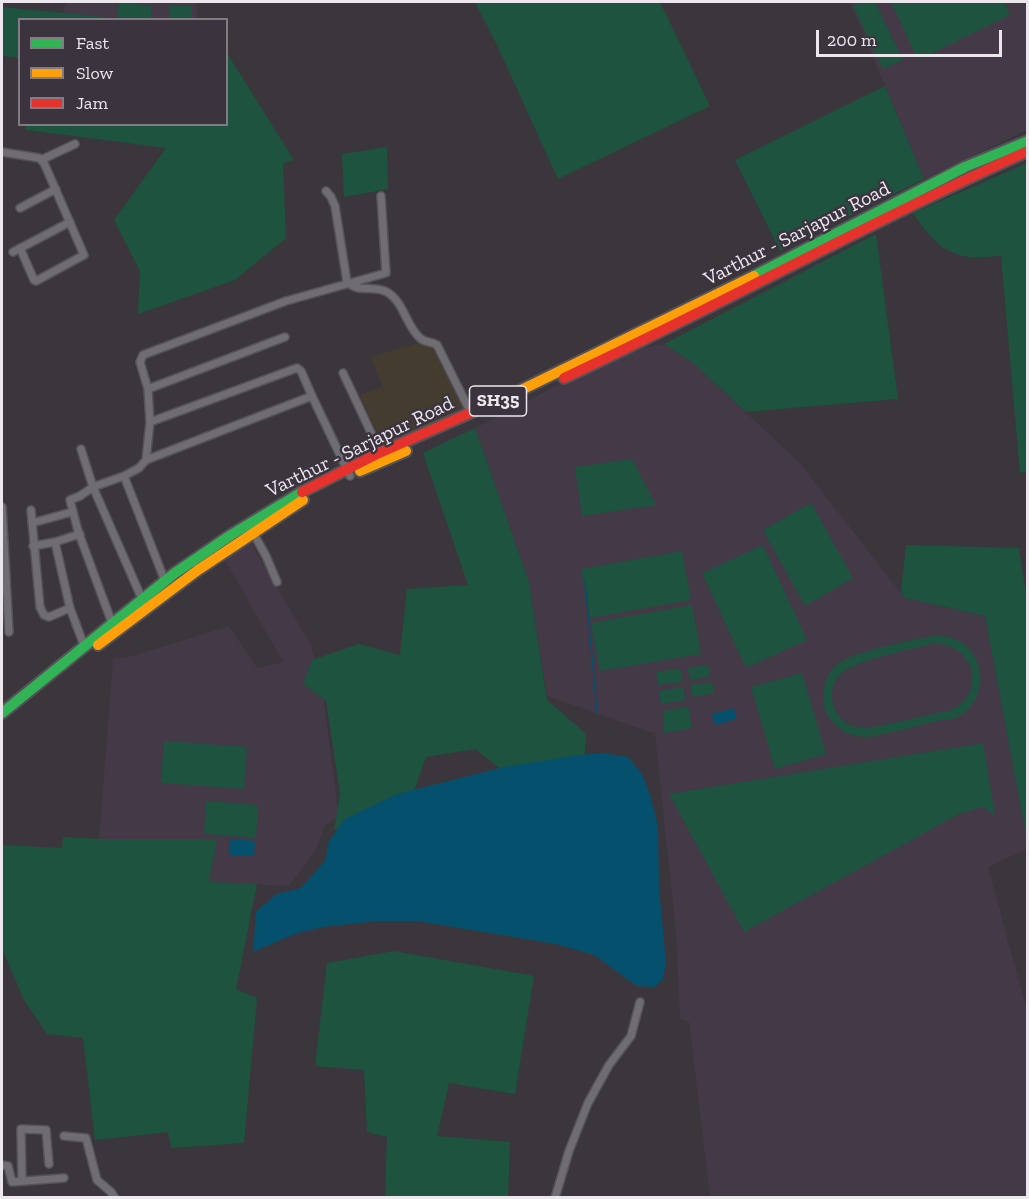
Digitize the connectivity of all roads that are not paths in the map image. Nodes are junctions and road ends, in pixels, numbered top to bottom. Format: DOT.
graph roads {
  1 [pos="1028,141"];
  2 [pos="75,144"];
  3 [pos="1028,151"];
  4 [pos="2,152"];
  5 [pos="41,160"];
  6 [pos="56,189"];
  7 [pos="326,191"];
  8 [pos="381,196"];
  9 [pos="20,208"];
  10 [pos="70,222"];
  11 [pos="348,284"];
  12 [pos="285,337"];
  13 [pos="343,374"];
  14 [pos="148,389"];
  15 [pos="312,396"];
  16 [pos="471,413"];
  17 [pos="150,422"];
  18 [pos="81,449"];
  19 [pos="381,454"];
  20 [pos="146,460"];
  21 [pos="348,473"];
  22 [pos="124,476"];
  23 [pos="93,487"];
  24 [pos="2,507"];
  25 [pos="31,510"];
  26 [pos="72,512"];
  27 [pos="32,523"];
  28 [pos="2,527"];
  29 [pos="250,527"];
  30 [pos="80,534"];
  31 [pos="55,542"];
  32 [pos="33,546"];
  33 [pos="165,581"];
  34 [pos="277,582"];
  35 [pos="142,599"];
  36 [pos="70,608"];
  37 [pos="112,623"];
  38 [pos="9,632"];
  39 [pos="84,648"];
  40 [pos="2,713"];
  41 [pos="2,718"];
  42 [pos="640,1002"];
  43 [pos="63,1136"];
  44 [pos="49,1164"];
  45 [pos="2,1165"];
  46 [pos="64,1178"];
  47 [pos="22,1181"];
  48 [pos="115,1197"];
  49 [pos="555,1197"];
  1 -- 16 [label="main road, Varthur - Sarjapur Road / SH35"];
  2 -- 5 [label="street"];
  3 -- 21 [label="main road, Varthur - Sarjapur Road / SH35"];
  4 -- 5 [label="street"];
  5 -- 6 [label="street"];
  6 -- 9 [label="street"];
  6 -- 10 [label="street"];
  7 -- 11 [label="street"];
  8 -- 11 [label="street"];
  10 -- 10 [label="street"];
  11 -- 14 [label="street"];
  11 -- 16 [label="street"];
  12 -- 14 [label="street"];
  13 -- 19 [label="street"];
  14 -- 17 [label="street"];
  15 -- 17 [label="street"];
  15 -- 20 [label="street"];
  15 -- 21 [label="street"];
  16 -- 19 [label="main road, Varthur - Sarjapur Road / SH35"];
  17 -- 20 [label="street"];
  18 -- 23 [label="street"];
  19 -- 21 [label="main road, Varthur - Sarjapur Road / SH35"];
  20 -- 22 [label="street"];
  21 -- 29 [label="main road, Varthur - Sarjapur Road / SH35"];
  22 -- 23 [label="street"];
  22 -- 33 [label="street"];
  23 -- 26 [label="street"];
  23 -- 35 [label="street"];
  24 -- 28 [label="street"];
  25 -- 27 [label="street"];
  26 -- 27 [label="street"];
  26 -- 30 [label="street"];
  27 -- 32 [label="street"];
  28 -- 38 [label="street"];
  29 -- 33 [label="main road, Varthur - Sarjapur Road / SH35"];
  29 -- 34 [label="street"];
  29 -- 41 [label="main road, Varthur - Sarjapur Road / SH35"];
  30 -- 31 [label="street"];
  30 -- 37 [label="street"];
  31 -- 32 [label="street"];
  31 -- 36 [label="street"];
  32 -- 36 [label="street"];
  33 -- 35 [label="main road, Varthur - Sarjapur Road / SH35"];
  35 -- 37 [label="main road, Varthur - Sarjapur Road / SH35"];
  36 -- 39 [label="street"];
  37 -- 39 [label="main road, Varthur - Sarjapur Road / SH35"];
  39 -- 40 [label="main road, Varthur - Sarjapur Road / SH35"];
  42 -- 49 [label="street"];
  43 -- 48 [label="street"];
  44 -- 47 [label="street"];
  45 -- 47 [label="street"];
  46 -- 47 [label="street"];
}
